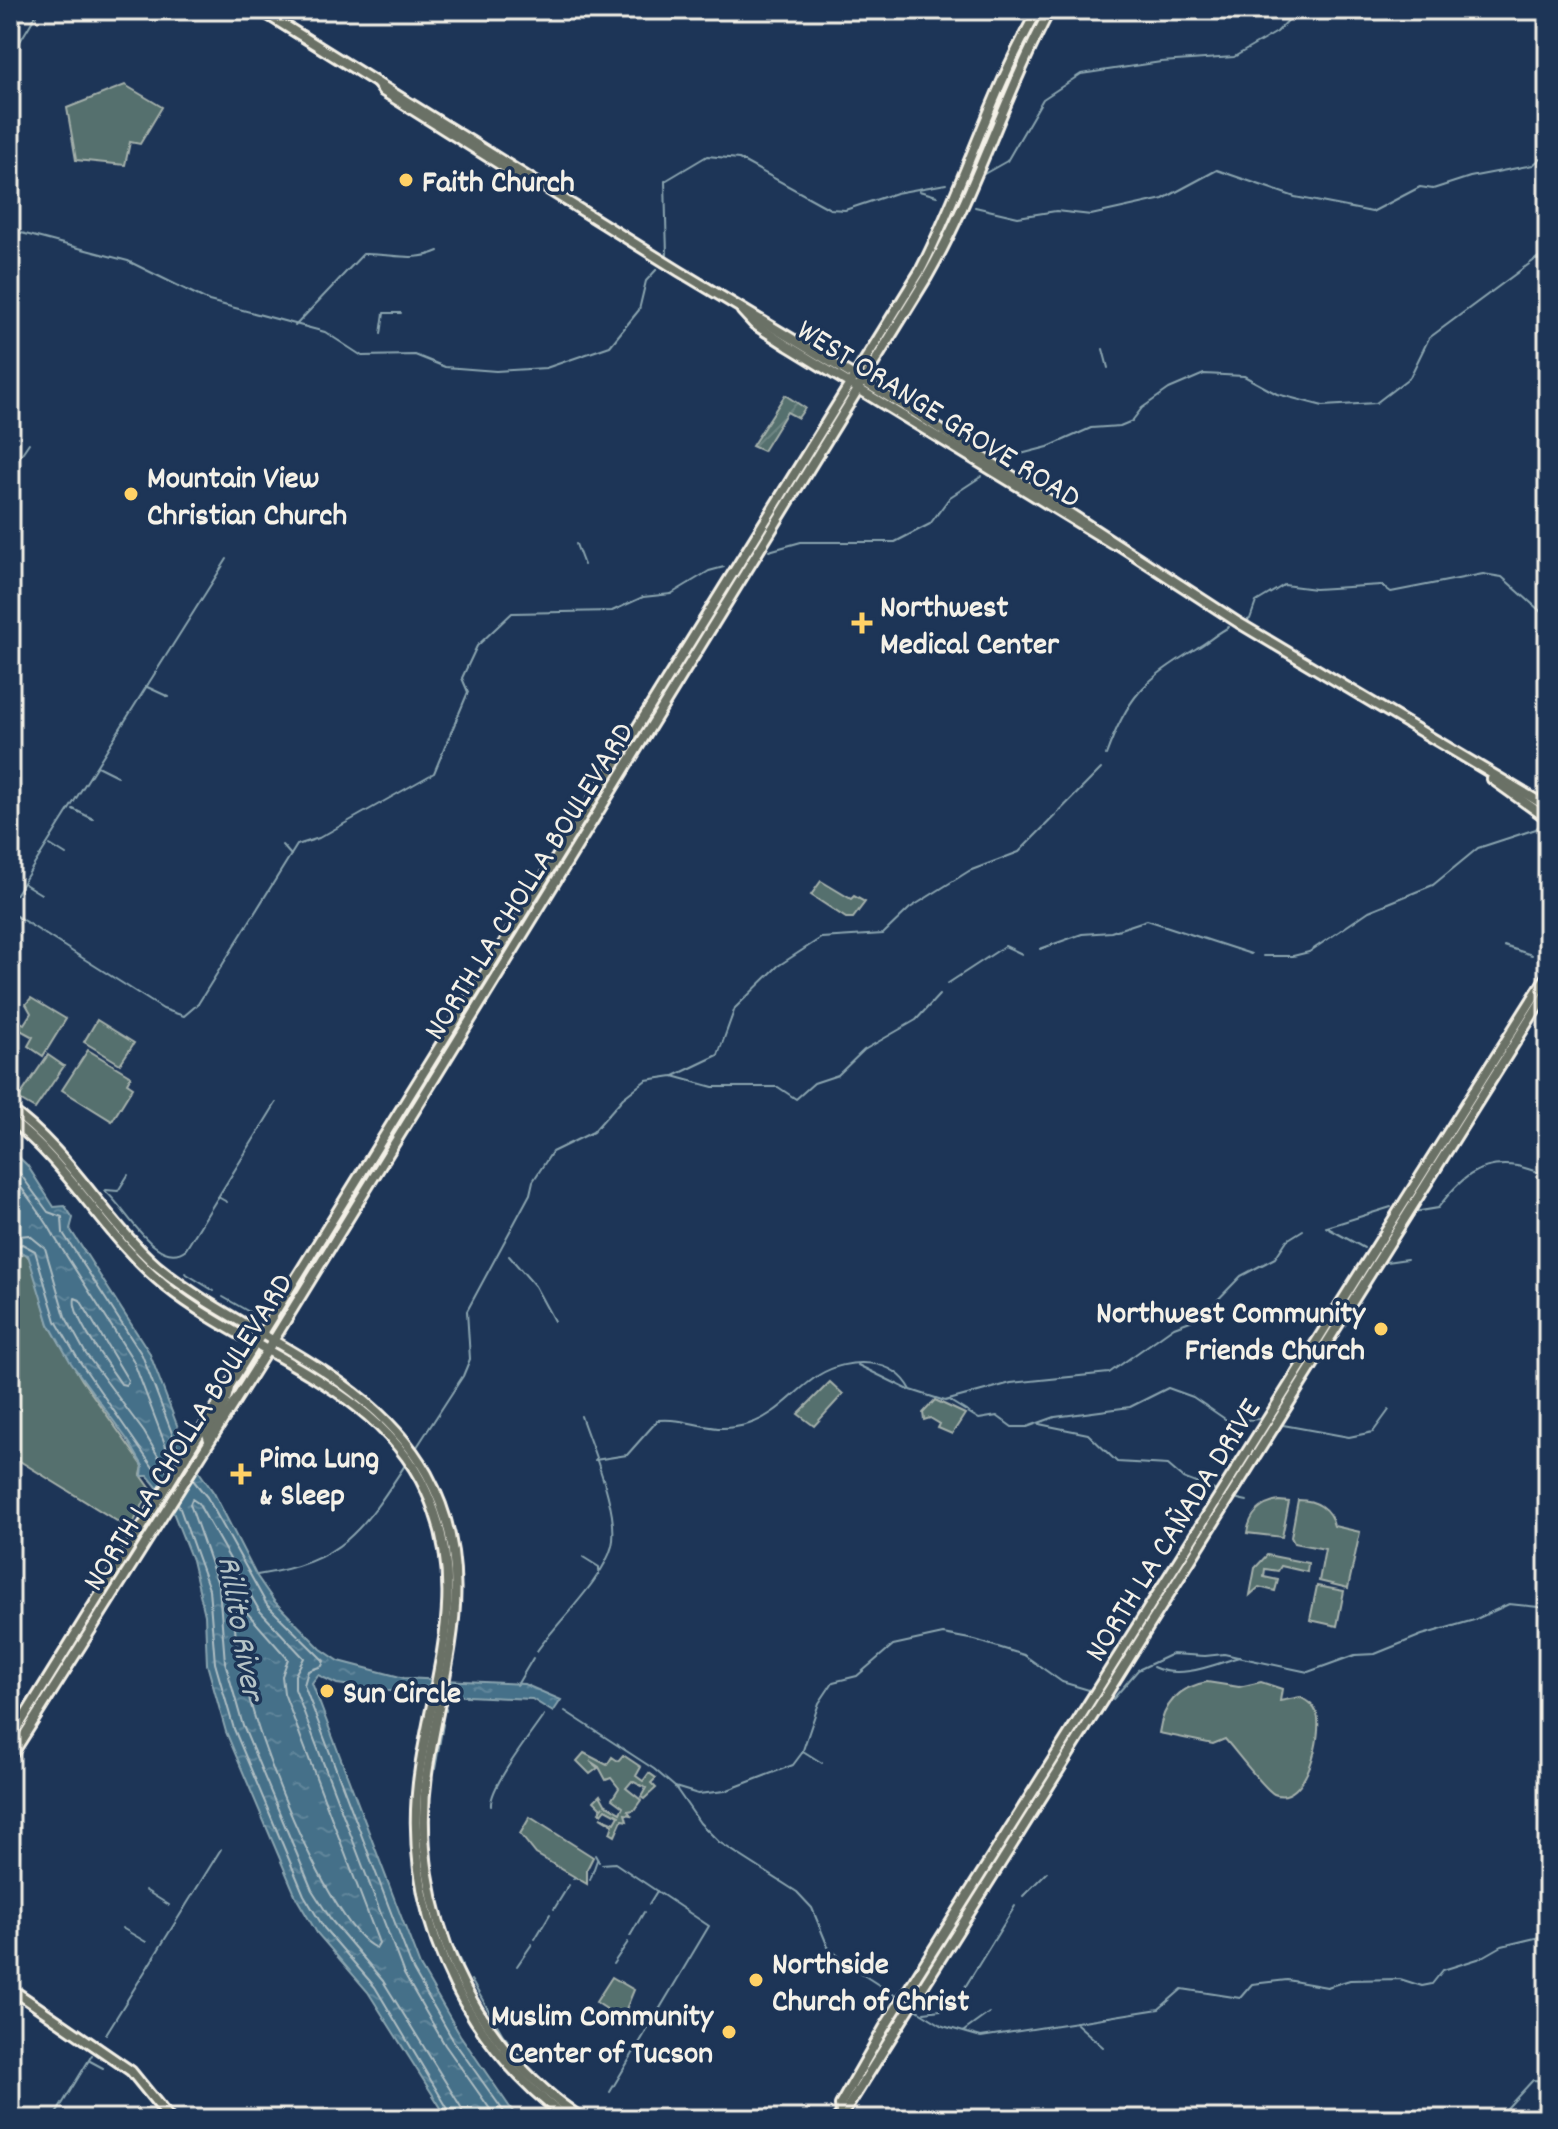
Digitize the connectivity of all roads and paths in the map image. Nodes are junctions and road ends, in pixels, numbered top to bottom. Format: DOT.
graph roads {
  1 [pos="260,10"];
  2 [pos="1038,10"];
  3 [pos="1050,10"];
  4 [pos="856,383"];
  5 [pos="954,448"];
  6 [pos="1000,467"];
  7 [pos="1121,547"];
  8 [pos="1486,773"];
  9 [pos="1548,807"];
  10 [pos="1548,819"];
  11 [pos="1548,974"];
  12 [pos="1548,990"];
  13 [pos="10,1109"];
  14 [pos="10,1120"];
  15 [pos="136,1259"];
  16 [pos="175,1281"];
  17 [pos="260,1334"];
  18 [pos="273,1341"];
  19 [pos="255,1343"];
  20 [pos="267,1351"];
  21 [pos="230,1383"];
  22 [pos="210,1440"];
  23 [pos="410,1455"];
  24 [pos="10,1740"];
  25 [pos="10,1758"];
  26 [pos="422,1779"];
  27 [pos="10,1988"];
  28 [pos="906,2002"];
  29 [pos="838,2115"];
  30 [pos="170,2119"];
  31 [pos="568,2119"];
  32 [pos="583,2119"];
  1 -- 4 [label="main road, WEST ORANGE GROVE ROAD"];
  2 -- 4 [label="main road, NORTH LA CHOLLA BOULEVARD"];
  3 -- 4 [label="main road, NORTH LA CHOLLA BOULEVARD"];
  4 -- 5 [label="main road, WEST ORANGE GROVE ROAD"];
  4 -- 6 [label="main road, WEST ORANGE GROVE ROAD"];
  4 -- 17 [label="main road, NORTH LA CHOLLA BOULEVARD"];
  4 -- 18 [label="main road, NORTH LA CHOLLA BOULEVARD"];
  5 -- 6 [label="main road"];
  5 -- 7 [label="main road, WEST ORANGE GROVE ROAD"];
  6 -- 7 [label="main road, WEST ORANGE GROVE ROAD"];
  7 -- 8 [label="main road, WEST ORANGE GROVE ROAD"];
  8 -- 9 [label="main road, WEST ORANGE GROVE ROAD"];
  8 -- 10 [label="main road, WEST ORANGE GROVE ROAD"];
  11 -- 28 [label="main road, NORTH LA CAÑADA DRIVE"];
  12 -- 28 [label="main road, NORTH LA CAÑADA DRIVE"];
  13 -- 16 [label="main road"];
  14 -- 15 [label="main road"];
  15 -- 16 [label="main road"];
  15 -- 19 [label="main road"];
  16 -- 17 [label="main road"];
  17 -- 18 [label="main road"];
  17 -- 19 [label="main road, NORTH LA CHOLLA BOULEVARD"];
  18 -- 20 [label="main road, NORTH LA CHOLLA BOULEVARD"];
  18 -- 23 [label="main road"];
  19 -- 20 [label="main road"];
  19 -- 21 [label="main road, NORTH LA CHOLLA BOULEVARD"];
  20 -- 22 [label="main road, NORTH LA CHOLLA BOULEVARD"];
  20 -- 23 [label="main road"];
  21 -- 22 [label="main road"];
  21 -- 24 [label="main road, NORTH LA CHOLLA BOULEVARD"];
  22 -- 25 [label="main road, NORTH LA CHOLLA BOULEVARD"];
  23 -- 26 [label="main road"];
  26 -- 31 [label="main road"];
  26 -- 32 [label="main road"];
  27 -- 30 [label="main road"];
  28 -- 29 [label="main road, NORTH LA CAÑADA DRIVE"];
}
